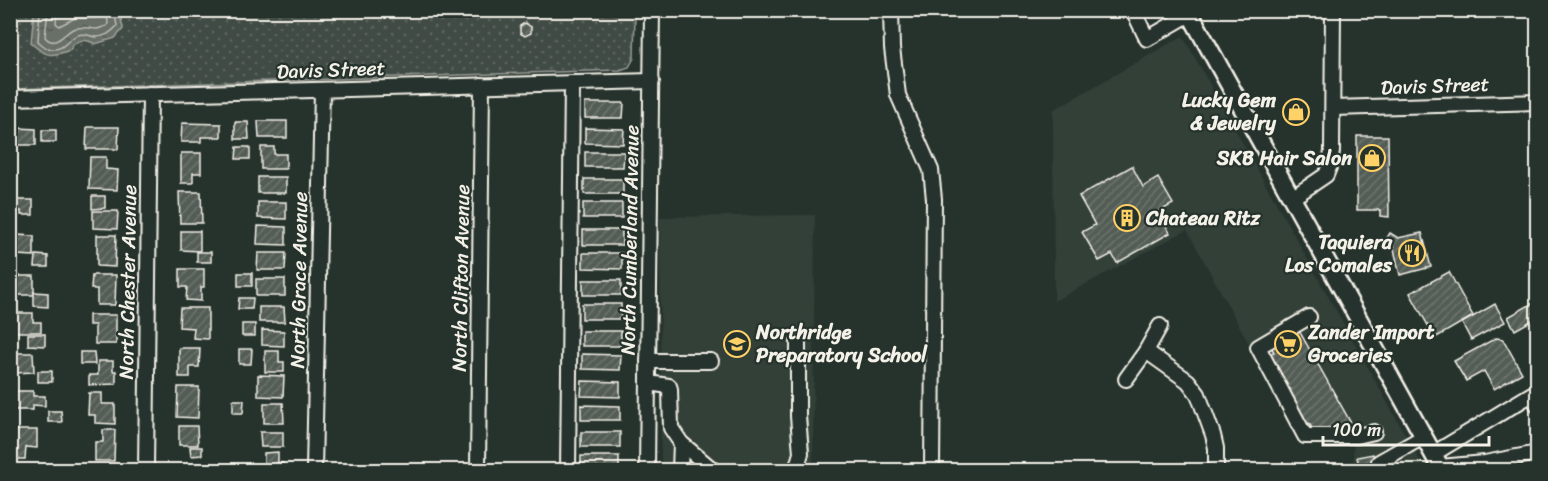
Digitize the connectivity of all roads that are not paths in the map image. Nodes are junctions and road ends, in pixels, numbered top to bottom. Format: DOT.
graph roads {
  1 [pos="652,10"];
  2 [pos="891,10"];
  3 [pos="1133,10"];
  4 [pos="1333,10"];
  5 [pos="1189,12"];
  6 [pos="652,81"];
  7 [pos="572,83"];
  8 [pos="482,85"];
  9 [pos="322,90"];
  10 [pos="150,94"];
  11 [pos="10,98"];
  12 [pos="1538,102"];
  13 [pos="1333,108"];
  14 [pos="1292,198"];
  15 [pos="1309,317"];
  16 [pos="1160,326"];
  17 [pos="798,343"];
  18 [pos="1146,351"];
  19 [pos="648,361"];
  20 [pos="711,361"];
  21 [pos="1126,379"];
  22 [pos="648,383"];
  23 [pos="1538,406"];
  24 [pos="1374,432"];
  25 [pos="1423,437"];
  26 [pos="681,443"];
  27 [pos="1538,453"];
  28 [pos="1438,466"];
  29 [pos="146,471"];
  30 [pos="314,471"];
  31 [pos="478,471"];
  32 [pos="568,471"];
  33 [pos="647,471"];
  34 [pos="680,471"];
  35 [pos="713,471"];
  36 [pos="796,471"];
  37 [pos="932,471"];
  38 [pos="1216,471"];
  39 [pos="1381,471"];
  1 -- 6 [label="street, North Cumberland Avenue"];
  2 -- 37 [label="street"];
  3 -- 5 [label="street"];
  4 -- 13 [label="street"];
  5 -- 14 [label="main road"];
  6 -- 7 [label="street, Davis Street"];
  6 -- 19 [label="street, North Cumberland Avenue"];
  7 -- 8 [label="street, Davis Street"];
  7 -- 32 [label="street"];
  8 -- 9 [label="street, Davis Street"];
  8 -- 31 [label="street, North Clifton Avenue"];
  9 -- 10 [label="street, Davis Street"];
  9 -- 30 [label="street, North Grace Avenue"];
  10 -- 11 [label="street, Davis Street"];
  10 -- 29 [label="street, North Chester Avenue"];
  12 -- 13 [label="street, Davis Street"];
  13 -- 14 [label="street"];
  14 -- 25 [label="main road"];
  15 -- 24 [label="street"];
  16 -- 18 [label="street"];
  17 -- 36 [label="street"];
  18 -- 21 [label="street"];
  18 -- 38 [label="street"];
  19 -- 20 [label="street"];
  19 -- 22 [label="street, North Cumberland Avenue"];
  22 -- 26 [label="street"];
  22 -- 33 [label="street, North Cumberland Avenue"];
  23 -- 28 [label="street"];
  25 -- 28 [label="main road"];
  25 -- 39 [label="street"];
  26 -- 34 [label="street"];
  26 -- 35 [label="street"];
  27 -- 28 [label="street"];
}
